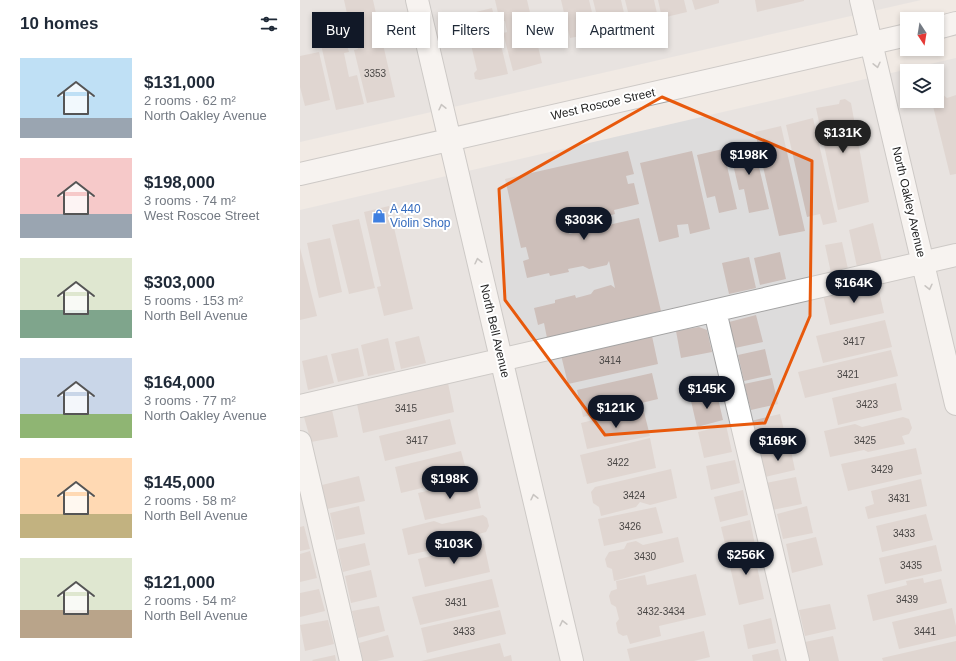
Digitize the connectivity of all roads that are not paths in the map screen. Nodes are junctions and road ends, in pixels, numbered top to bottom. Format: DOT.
graph roads {
  1 [pos="417,0"];
  2 [pos="861,0"];
  3 [pos="956,24"];
  4 [pos="944,27"];
  5 [pos="900,37"];
  6 [pos="872,43"];
  7 [pos="450,140"];
  8 [pos="300,174"];
  9 [pos="956,255"];
  10 [pos="923,262"];
  11 [pos="715,311"];
  12 [pos="501,360"];
  13 [pos="956,404"];
  14 [pos="300,406"];
  15 [pos="300,442"];
  16 [pos="350,661"];
  17 [pos="572,661"];
  18 [pos="798,661"];
  7 -- 1 [label="street, North Bell Avenue, one-way"];
  2 -- 6 [label="street, North Oakley Avenue"];
  3 -- 4 [label="street"];
  5 -- 6 [label="street, West Roscoe Street"];
  6 -- 7 [label="street, West Roscoe Street"];
  6 -- 10 [label="street, North Oakley Avenue, one-way"];
  7 -- 8 [label="street, West Roscoe Street"];
  12 -- 7 [label="street, North Bell Avenue, one-way"];
  9 -- 10 [label="street"];
  10 -- 11 [label="street"];
  10 -- 13 [label="street, North Oakley Avenue, one-way"];
  11 -- 12 [label="street"];
  11 -- 18 [label="street"];
  12 -- 14 [label="street"];
  17 -- 12 [label="street, North Bell Avenue, one-way"];
  15 -- 16 [label="street"];
}
